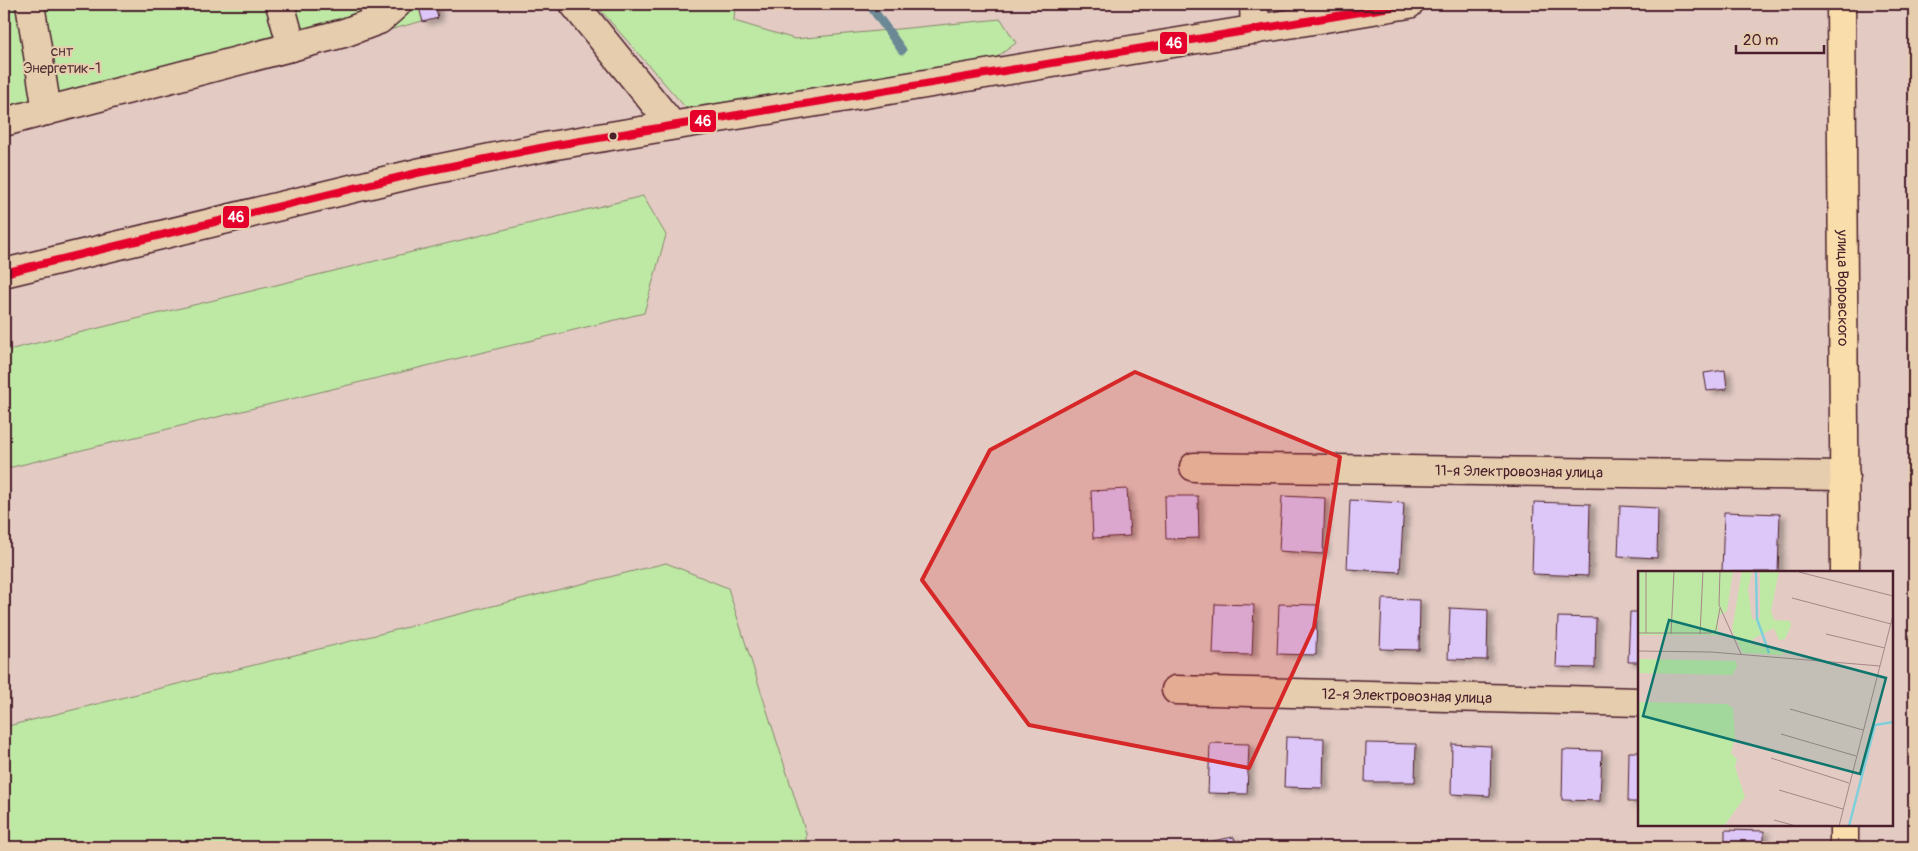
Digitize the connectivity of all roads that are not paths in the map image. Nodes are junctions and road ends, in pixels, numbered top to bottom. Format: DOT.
graph roads {
  1 [pos="30,4"];
  2 [pos="280,4"];
  3 [pos="397,4"];
  4 [pos="574,4"];
  5 [pos="1409,4"];
  6 [pos="1840,4"];
  7 [pos="1254,17"];
  8 [pos="292,47"];
  9 [pos="47,111"];
  10 [pos="4,122"];
  11 [pos="672,125"];
  12 [pos="4,273"];
  13 [pos="1194,467"];
  14 [pos="1845,476"];
  15 [pos="1845,571"];
  16 [pos="1176,690"];
  17 [pos="1638,702"];
  18 [pos="1844,826"];
  19 [pos="1844,847"];
  1 -- 9 [label="street"];
  2 -- 8 [label="street"];
  3 -- 8 [label="street"];
  4 -- 11 [label="street"];
  5 -- 7 [label="street"];
  6 -- 14 [label="main road, улица Воровского"];
  7 -- 11 [label="street"];
  8 -- 9 [label="street"];
  9 -- 10 [label="street"];
  11 -- 12 [label="street"];
  13 -- 14 [label="street, 11-я Электровозная улица"];
  14 -- 15 [label="main road, улица Воровского"];
  16 -- 17 [label="street, 12-я Электровозная улица"];
  18 -- 19 [label="main road"];
}
